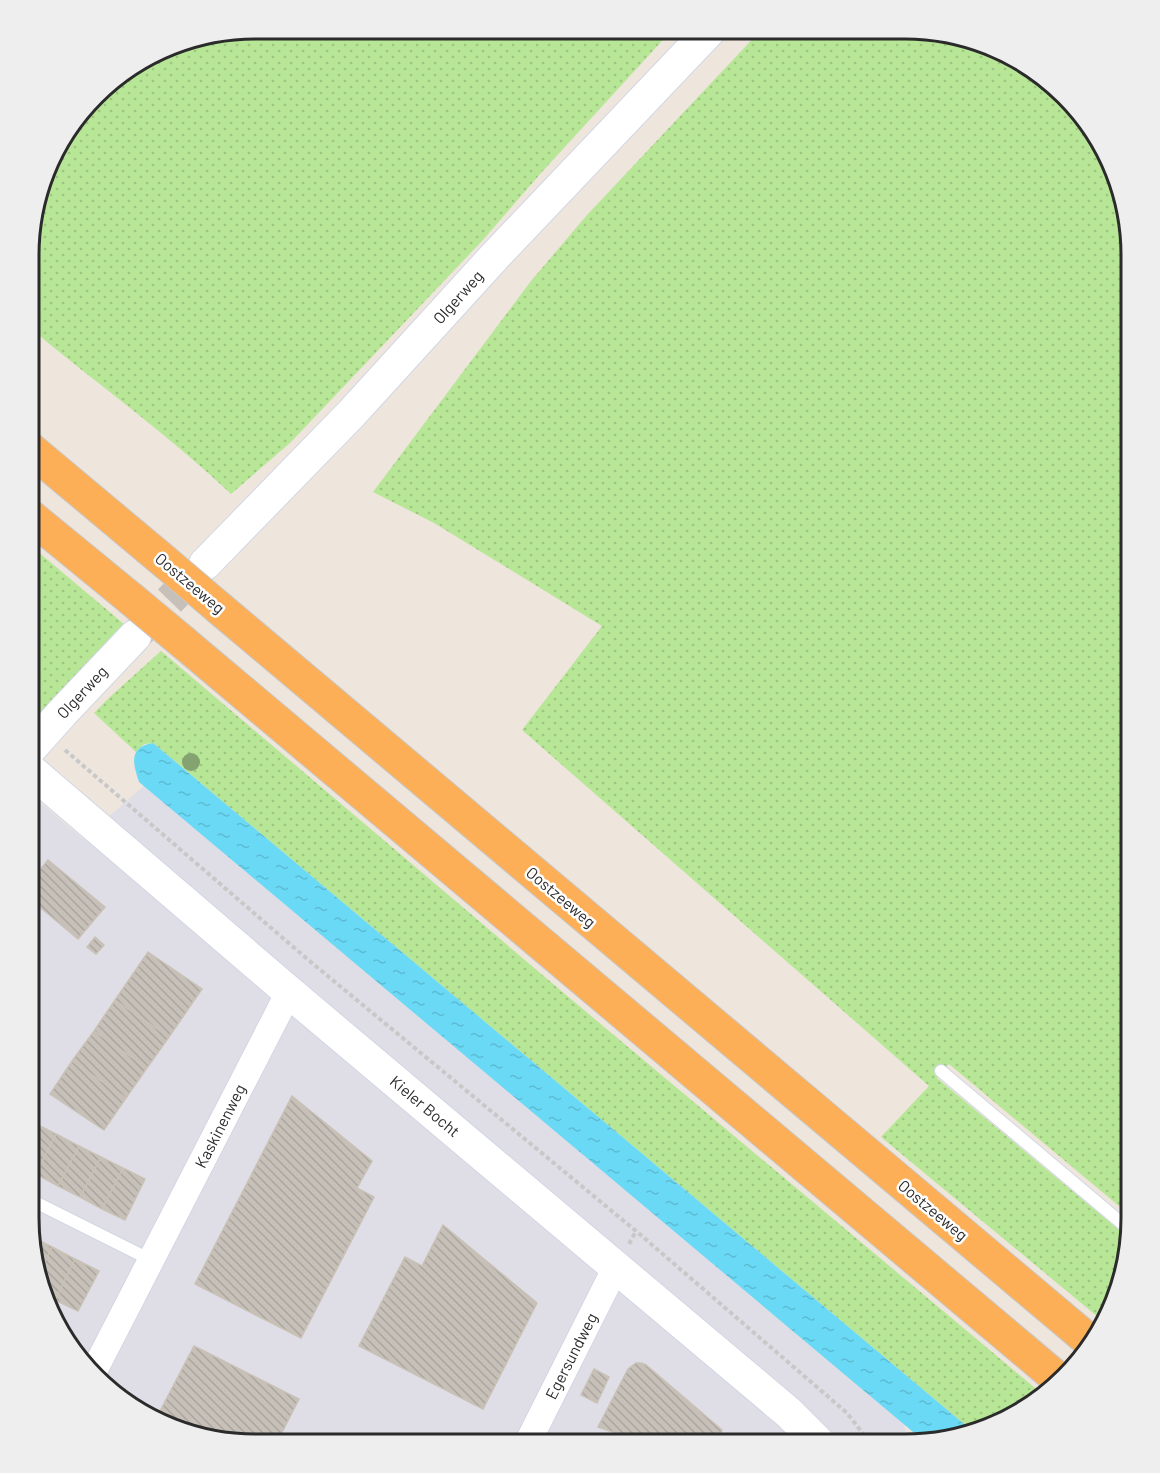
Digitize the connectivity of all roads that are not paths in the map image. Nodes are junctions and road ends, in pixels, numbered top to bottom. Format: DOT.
graph roads {
  1 [pos="701,39"];
  2 [pos="39,457"];
  3 [pos="39,523"];
  4 [pos="205,564"];
  5 [pos="135,636"];
  6 [pos="39,739"];
  7 [pos="39,778"];
  8 [pos="290,992"];
  9 [pos="941,1071"];
  10 [pos="39,1204"];
  11 [pos="1121,1223"];
  12 [pos="151,1260"];
  13 [pos="616,1267"];
  14 [pos="1085,1338"];
  15 [pos="97,1365"];
  16 [pos="1053,1375"];
  17 [pos="532,1434"];
  18 [pos="810,1434"];
  1 -- 4 [label="street, Olgerweg"];
  2 -- 14 [label="highway, Oostzeeweg, bridge"];
  3 -- 16 [label="highway, bridge"];
  5 -- 6 [label="street, Olgerweg"];
  7 -- 8 [label="street, Kieler Bocht"];
  8 -- 12 [label="street, Kaskinenweg"];
  8 -- 13 [label="street, Kieler Bocht"];
  9 -- 11 [label="lane"];
  10 -- 12 [label="lane"];
  12 -- 15 [label="street, Kaskinenweg"];
  13 -- 17 [label="street, Egersundweg"];
  13 -- 18 [label="street, Kieler Bocht"];
}
